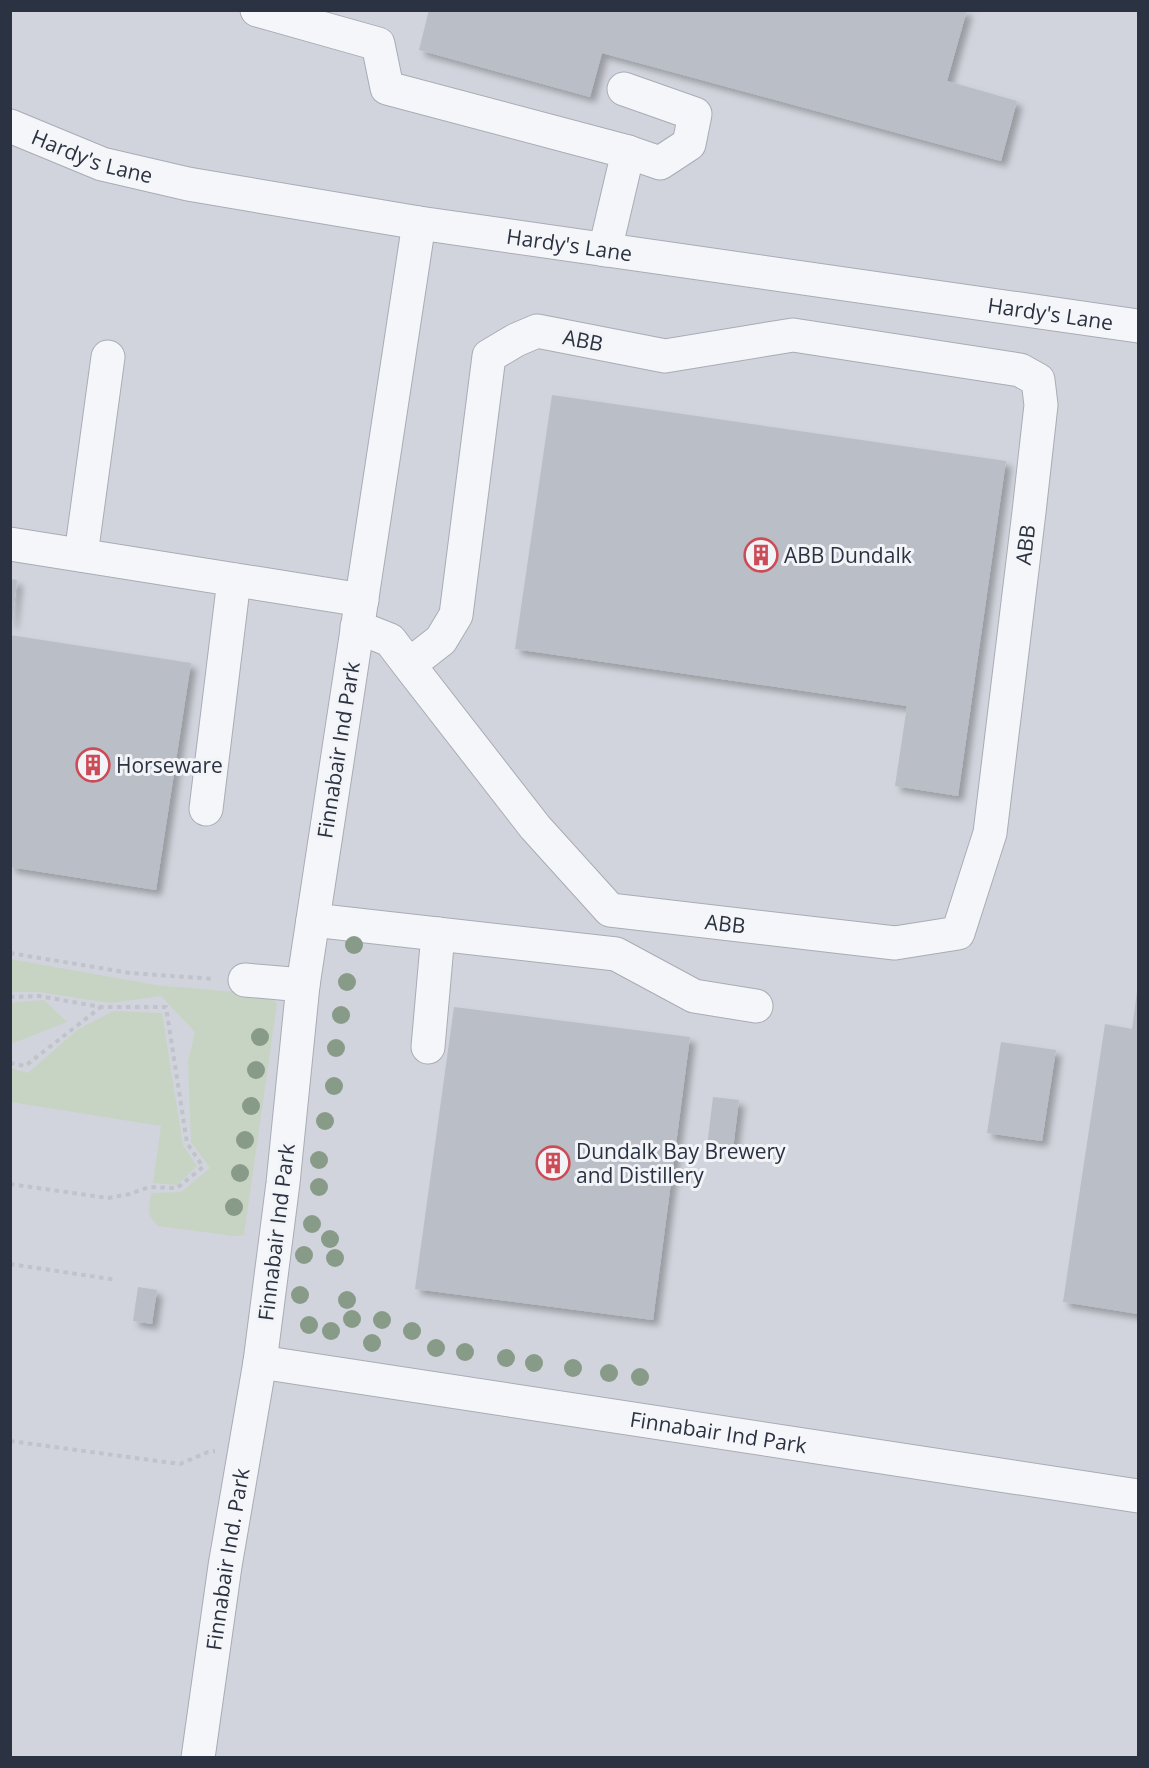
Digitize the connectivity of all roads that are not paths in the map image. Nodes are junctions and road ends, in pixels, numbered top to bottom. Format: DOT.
graph roads {
  1 [pos="257,10"];
  2 [pos="624,89"];
  3 [pos="10,126"];
  4 [pos="628,152"];
  5 [pos="419,223"];
  6 [pos="604,249"];
  7 [pos="1138,326"];
  8 [pos="108,357"];
  9 [pos="10,544"];
  10 [pos="81,555"];
  11 [pos="234,579"];
  12 [pos="360,614"];
  13 [pos="409,665"];
  14 [pos="207,809"];
  15 [pos="313,920"];
  16 [pos="438,934"];
  17 [pos="245,980"];
  18 [pos="303,985"];
  19 [pos="756,1006"];
  20 [pos="428,1047"];
  21 [pos="260,1362"];
  22 [pos="1138,1496"];
  23 [pos="198,1758"];
  1 -- 4 [label="street"];
  2 -- 4 [label="street"];
  3 -- 5 [label="street, Hardy's Lane"];
  4 -- 6 [label="street"];
  5 -- 6 [label="street, Hardy's Lane"];
  5 -- 12 [label="street, Finnabair Ind Park"];
  6 -- 7 [label="street, Hardy's Lane"];
  8 -- 10 [label="street"];
  9 -- 10 [label="street, ABB"];
  10 -- 11 [label="street, ABB"];
  11 -- 12 [label="street, ABB"];
  11 -- 14 [label="street"];
  12 -- 13 [label="street, ABB"];
  12 -- 15 [label="street, Finnabair Ind Park"];
  13 -- 13 [label="street, ABB"];
  15 -- 16 [label="street"];
  15 -- 18 [label="street, Finnabair Ind Park"];
  16 -- 19 [label="street"];
  16 -- 20 [label="street"];
  17 -- 18 [label="street"];
  18 -- 21 [label="street, Finnabair Ind Park"];
  21 -- 22 [label="street, Finnabair Ind Park"];
  21 -- 23 [label="street, Finnabair Ind. Park"];
}
